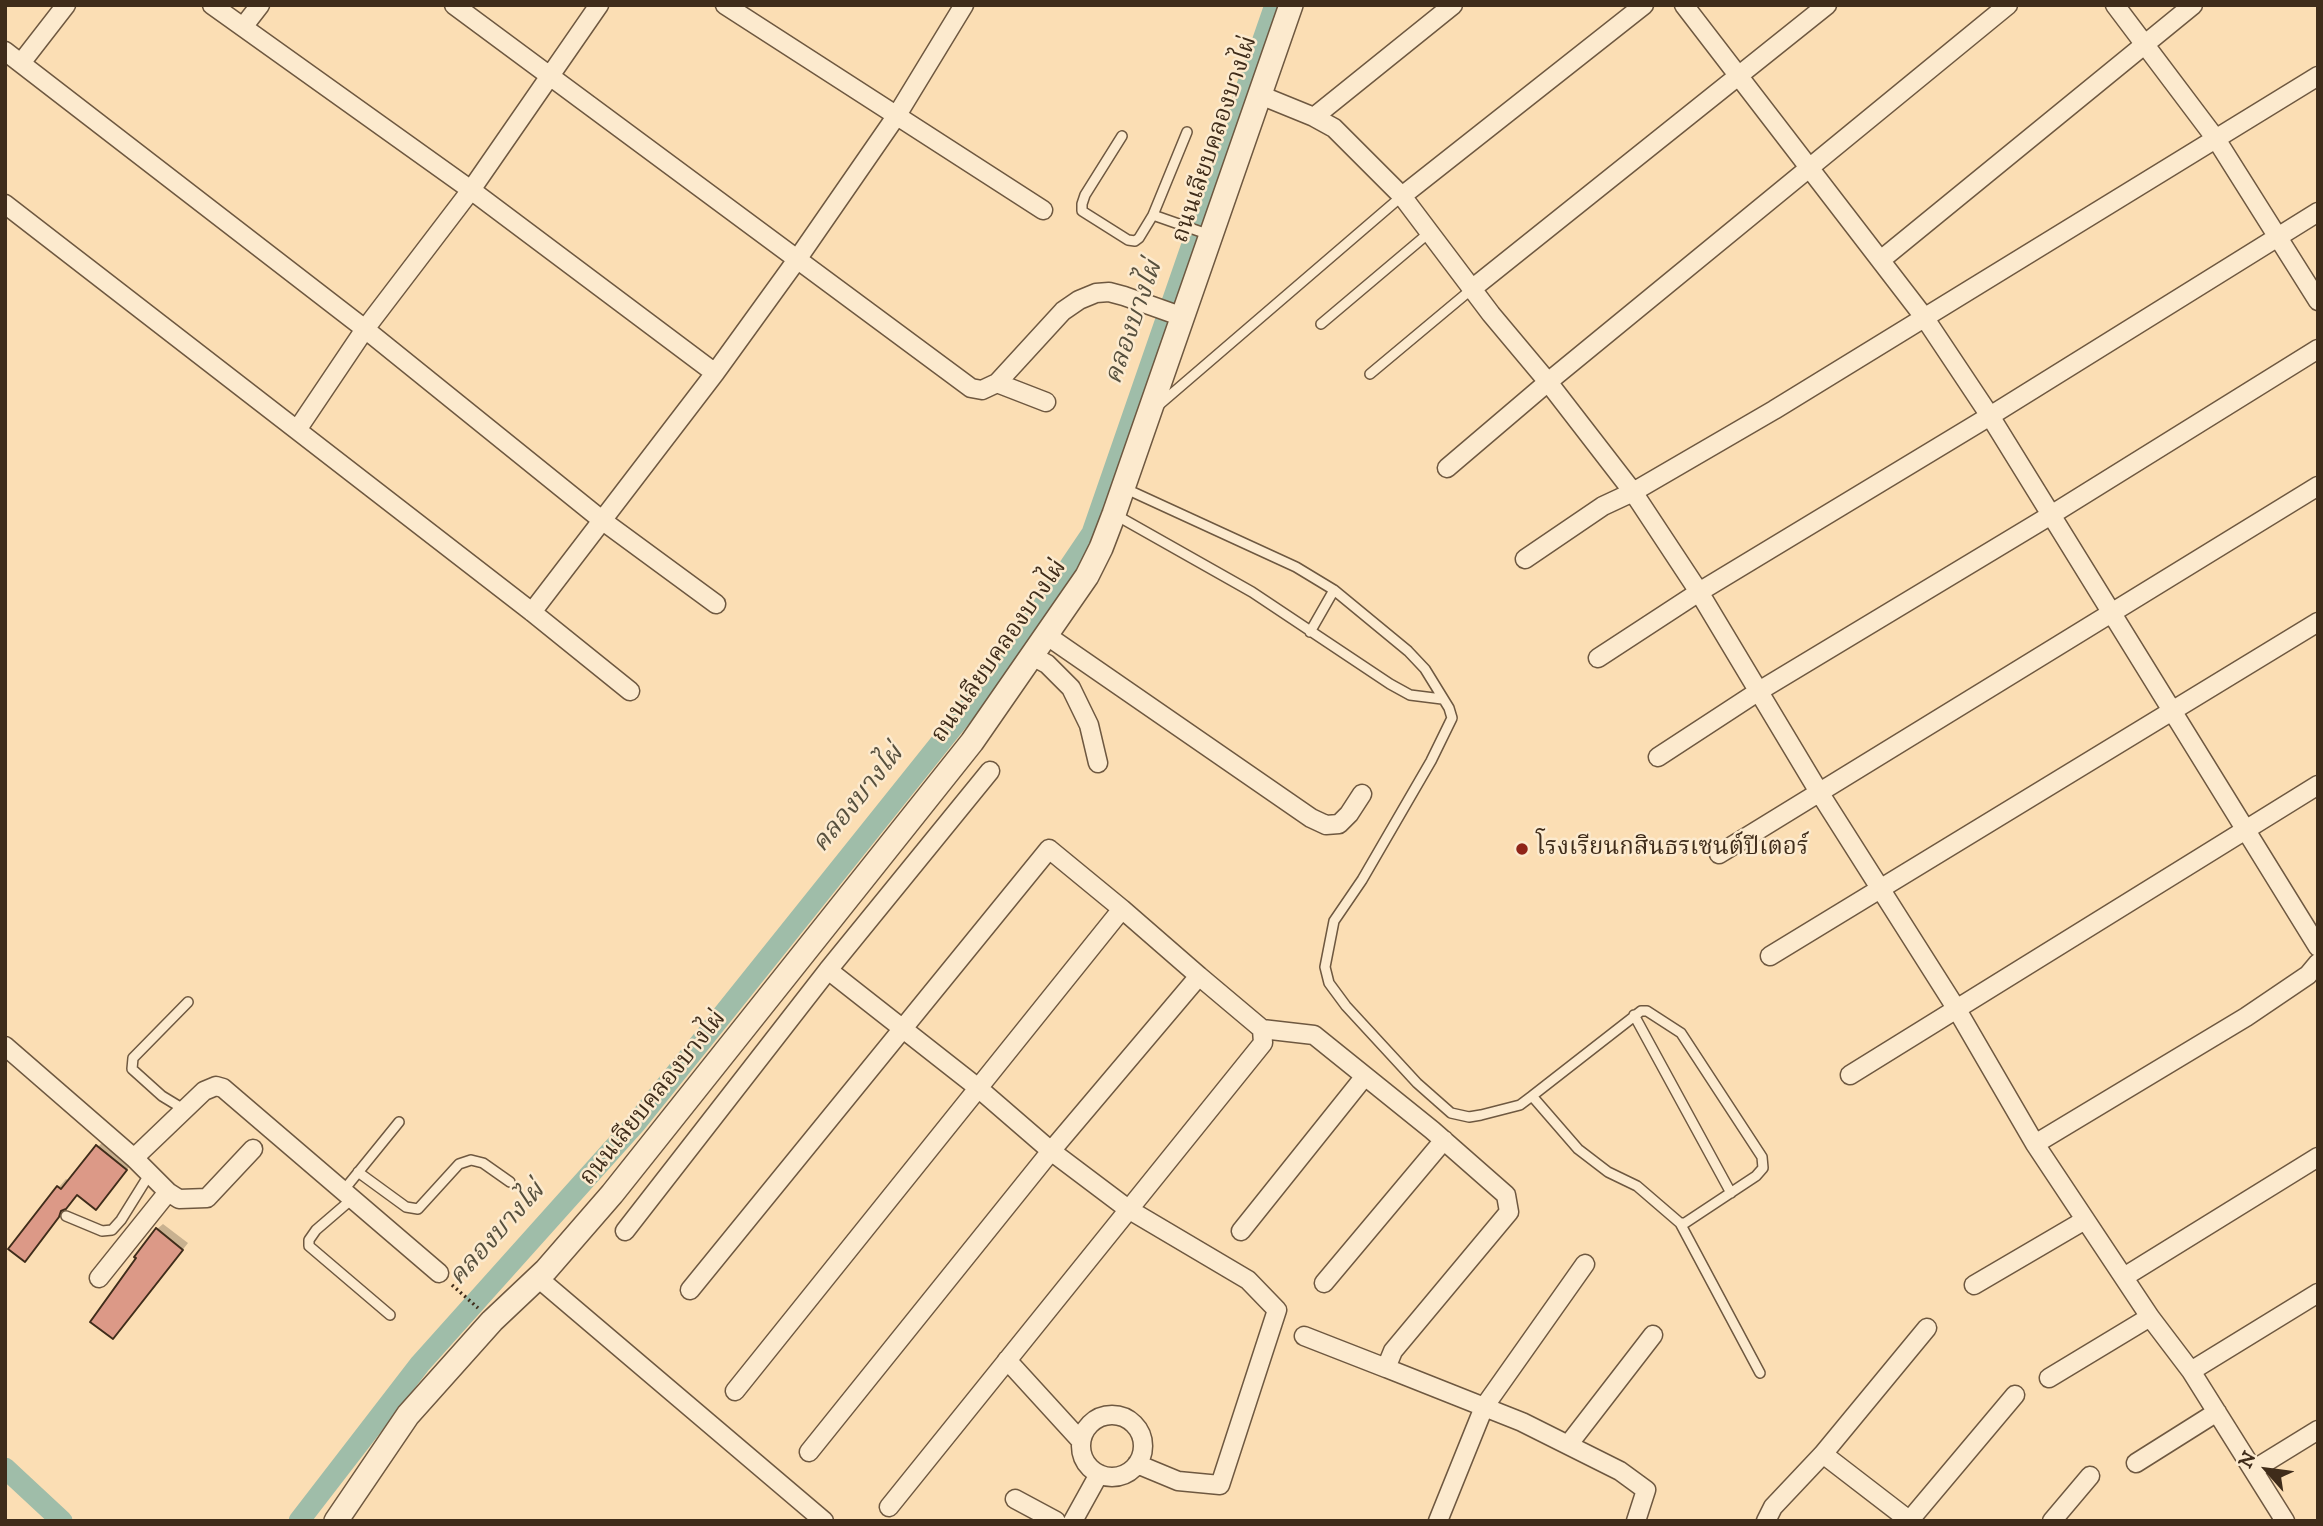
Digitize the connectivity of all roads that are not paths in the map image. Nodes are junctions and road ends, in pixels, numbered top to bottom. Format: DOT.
graph roads {
  1 [pos="66,5"];
  2 [pos="212,5"];
  3 [pos="260,5"];
  4 [pos="454,5"];
  5 [pos="599,5"];
  6 [pos="725,5"];
  7 [pos="964,5"];
  8 [pos="1291,5"];
  9 [pos="1453,5"];
  10 [pos="1644,5"];
  11 [pos="1684,5"];
  12 [pos="1827,5"];
  13 [pos="2008,5"];
  14 [pos="2115,5"];
  15 [pos="2193,5"];
  16 [pos="243,27"];
  17 [pos="2146,43"];
  18 [pos="5,51"];
  19 [pos="21,63"];
  20 [pos="551,76"];
  21 [pos="2318,76"];
  22 [pos="1739,77"];
  23 [pos="1260,95"];
  24 [pos="897,115"];
  25 [pos="1314,117"];
  26 [pos="1186,132"];
  27 [pos="1122,136"];
  28 [pos="2216,139"];
  29 [pos="1810,168"];
  30 [pos="471,190"];
  31 [pos="1402,196"];
  32 [pos="5,204"];
  33 [pos="1043,210"];
  34 [pos="2318,212"];
  35 [pos="1157,216"];
  36 [pos="1430,232"];
  37 [pos="1206,233"];
  38 [pos="2276,237"];
  39 [pos="1882,259"];
  40 [pos="796,261"];
  41 [pos="1473,288"];
  42 [pos="2318,301"];
  43 [pos="1177,315"];
  44 [pos="1924,317"];
  45 [pos="1321,324"];
  46 [pos="365,329"];
  47 [pos="2318,349"];
  48 [pos="715,373"];
  49 [pos="1370,374"];
  50 [pos="1548,382"];
  51 [pos="997,383"];
  52 [pos="1046,402"];
  53 [pos="1148,414"];
  54 [pos="1990,416"];
  55 [pos="297,430"];
  56 [pos="1447,468"];
  57 [pos="2318,486"];
  58 [pos="1122,488"];
  59 [pos="1633,492"];
  60 [pos="1114,514"];
  61 [pos="2051,515"];
  62 [pos="603,521"];
  63 [pos="1524,559"];
  64 [pos="1334,590"];
  65 [pos="1699,592"];
  66 [pos="716,604"];
  67 [pos="532,612"];
  68 [pos="2111,612"];
  69 [pos="2318,622"];
  70 [pos="1310,632"];
  71 [pos="1046,635"];
  72 [pos="1032,656"];
  73 [pos="1598,659"];
  74 [pos="630,691"];
  75 [pos="1759,691"];
  76 [pos="1442,699"];
  77 [pos="2172,711"];
  78 [pos="1658,757"];
  79 [pos="1098,763"];
  80 [pos="990,771"];
  81 [pos="2318,785"];
  82 [pos="1819,792"];
  83 [pos="1362,794"];
  84 [pos="2244,830"];
  85 [pos="1719,854"];
  86 [pos="1881,888"];
  87 [pos="1122,909"];
  88 [pos="2318,947"];
  89 [pos="1770,956"];
  90 [pos="828,970"];
  91 [pos="2315,970"];
  92 [pos="1199,976"];
  93 [pos="188,1002"];
  94 [pos="1956,1008"];
  95 [pos="1634,1015"];
  96 [pos="904,1029"];
  97 [pos="1262,1029"];
  98 [pos="5,1046"];
  99 [pos="1850,1075"];
  100 [pos="1365,1076"];
  101 [pos="977,1087"];
  102 [pos="1532,1096"];
  103 [pos="185,1110"];
  104 [pos="399,1122"];
  105 [pos="1444,1140"];
  106 [pos="2035,1144"];
  107 [pos="253,1149"];
  108 [pos="1051,1151"];
  109 [pos="2318,1157"];
  110 [pos="134,1158"];
  111 [pos="358,1172"];
  112 [pos="149,1175"];
  113 [pos="510,1182"];
  114 [pos="168,1192"];
  115 [pos="1731,1193"];
  116 [pos="347,1195"];
  117 [pos="1128,1209"];
  118 [pos="66,1216"];
  119 [pos="2085,1220"];
  120 [pos="1680,1223"];
  121 [pos="625,1231"];
  122 [pos="1241,1231"];
  123 [pos="1585,1264"];
  124 [pos="439,1273"];
  125 [pos="2124,1277"];
  126 [pos="99,1278"];
  127 [pos="538,1278"];
  128 [pos="1324,1283"];
  129 [pos="1974,1285"];
  130 [pos="690,1290"];
  131 [pos="2318,1293"];
  132 [pos="390,1315"];
  133 [pos="2150,1317"];
  134 [pos="1927,1328"];
  135 [pos="1653,1335"];
  136 [pos="1304,1336"];
  137 [pos="1007,1360"];
  138 [pos="1386,1368"];
  139 [pos="2191,1371"];
  140 [pos="1760,1373"];
  141 [pos="2049,1378"];
  142 [pos="735,1391"];
  143 [pos="2015,1395"];
  144 [pos="1483,1406"];
  145 [pos="2217,1412"];
  146 [pos="2318,1430"];
  147 [pos="1081,1441"];
  148 [pos="1568,1445"];
  149 [pos="809,1452"];
  150 [pos="1823,1454"];
  151 [pos="2136,1463"];
  152 [pos="1137,1464"];
  153 [pos="2253,1470"];
  154 [pos="1098,1474"];
  155 [pos="2090,1476"];
  156 [pos="1015,1499"];
  157 [pos="889,1507"];
  158 [pos="2277,1518"];
  159 [pos="336,1521"];
  160 [pos="824,1521"];
  161 [pos="1056,1521"];
  162 [pos="1073,1521"];
  163 [pos="1438,1521"];
  164 [pos="1636,1521"];
  165 [pos="1766,1521"];
  166 [pos="1910,1521"];
  167 [pos="2052,1521"];
  1 -- 19 [label="street"];
  2 -- 16 [label="street"];
  3 -- 16 [label="street"];
  4 -- 20 [label="street"];
  5 -- 20 [label="street"];
  6 -- 24 [label="street"];
  7 -- 24 [label="street"];
  8 -- 23 [label="street, ถนนเลียบคลองบางไผ่"];
  9 -- 25 [label="street"];
  10 -- 31 [label="street"];
  11 -- 22 [label="street"];
  12 -- 22 [label="street"];
  13 -- 29 [label="street"];
  14 -- 17 [label="street"];
  15 -- 17 [label="street"];
  16 -- 30 [label="street"];
  17 -- 28 [label="street"];
  17 -- 39 [label="street"];
  18 -- 19 [label="street"];
  19 -- 46 [label="street"];
  20 -- 30 [label="street"];
  20 -- 40 [label="street"];
  21 -- 28 [label="street"];
  22 -- 29 [label="street"];
  22 -- 41 [label="street"];
  23 -- 25 [label="street"];
  23 -- 37 [label="street, ถนนเลียบคลองบางไผ่"];
  24 -- 33 [label="street"];
  24 -- 40 [label="street"];
  25 -- 31 [label="street"];
  26 -- 35 [label="lane"];
  27 -- 35 [label="lane"];
  28 -- 38 [label="street"];
  28 -- 44 [label="street"];
  29 -- 39 [label="street"];
  29 -- 50 [label="street"];
  30 -- 46 [label="street"];
  30 -- 48 [label="street"];
  31 -- 36 [label="street"];
  31 -- 53 [label="lane"];
  32 -- 55 [label="street"];
  34 -- 38 [label="street"];
  35 -- 37 [label="lane"];
  36 -- 41 [label="street"];
  36 -- 45 [label="lane"];
  37 -- 43 [label="street, ถนนเลียบคลองบางไผ่"];
  38 -- 42 [label="street"];
  38 -- 54 [label="street"];
  39 -- 44 [label="street"];
  40 -- 48 [label="street"];
  40 -- 51 [label="street"];
  41 -- 49 [label="lane"];
  41 -- 50 [label="street"];
  43 -- 51 [label="street"];
  43 -- 53 [label="street, ถนนเลียบคลองบางไผ่"];
  44 -- 54 [label="street"];
  44 -- 59 [label="street"];
  46 -- 55 [label="street"];
  46 -- 62 [label="street"];
  47 -- 61 [label="street"];
  48 -- 62 [label="street"];
  50 -- 56 [label="street"];
  50 -- 59 [label="street"];
  51 -- 52 [label="street"];
  53 -- 58 [label="street, ถนนเลียบคลองบางไผ่"];
  54 -- 61 [label="street"];
  54 -- 65 [label="street"];
  55 -- 67 [label="street"];
  57 -- 68 [label="street"];
  58 -- 60 [label="street, ถนนเลียบคลองบางไผ่"];
  58 -- 64 [label="lane"];
  59 -- 63 [label="street"];
  59 -- 65 [label="street"];
  60 -- 70 [label="lane"];
  60 -- 71 [label="street, ถนนเลียบคลองบางไผ่"];
  61 -- 68 [label="street"];
  61 -- 75 [label="street"];
  62 -- 66 [label="street"];
  62 -- 67 [label="street"];
  64 -- 70 [label="lane"];
  64 -- 76 [label="lane"];
  65 -- 73 [label="street"];
  65 -- 75 [label="street"];
  67 -- 74 [label="street"];
  68 -- 77 [label="street"];
  68 -- 82 [label="street"];
  69 -- 77 [label="street"];
  70 -- 76 [label="lane"];
  71 -- 72 [label="street, ถนนเลียบคลองบางไผ่"];
  71 -- 83 [label="street"];
  72 -- 79 [label="street"];
  72 -- 127 [label="street, ถนนเลียบคลองบางไผ่"];
  75 -- 78 [label="street"];
  75 -- 82 [label="street"];
  76 -- 102 [label="lane"];
  77 -- 84 [label="street"];
  77 -- 86 [label="street"];
  80 -- 90 [label="street"];
  81 -- 84 [label="street"];
  82 -- 85 [label="street"];
  82 -- 86 [label="street"];
  84 -- 88 [label="street"];
  84 -- 94 [label="street"];
  86 -- 89 [label="street"];
  86 -- 94 [label="street"];
  87 -- 92 [label="street"];
  87 -- 96 [label="street"];
  87 -- 101 [label="street"];
  90 -- 96 [label="street"];
  90 -- 121 [label="street"];
  91 -- 106 [label="street"];
  92 -- 97 [label="street"];
  92 -- 108 [label="street"];
  93 -- 103 [label="lane"];
  94 -- 99 [label="street"];
  94 -- 106 [label="street"];
  95 -- 102 [label="lane"];
  95 -- 115 [label="lane"];
  95 -- 115 [label="lane"];
  96 -- 101 [label="street"];
  96 -- 130 [label="street"];
  97 -- 100 [label="street"];
  97 -- 117 [label="street"];
  98 -- 110 [label="street"];
  100 -- 105 [label="street"];
  100 -- 122 [label="street"];
  101 -- 108 [label="street"];
  101 -- 142 [label="street"];
  102 -- 120 [label="lane"];
  103 -- 110 [label="street"];
  103 -- 116 [label="street"];
  104 -- 111 [label="lane"];
  105 -- 128 [label="street"];
  105 -- 138 [label="street"];
  106 -- 119 [label="street"];
  107 -- 114 [label="street"];
  108 -- 117 [label="street"];
  108 -- 149 [label="street"];
  109 -- 125 [label="street"];
  110 -- 112 [label="street"];
  111 -- 113 [label="lane"];
  111 -- 116 [label="lane"];
  112 -- 114 [label="street"];
  112 -- 118 [label="lane"];
  114 -- 126 [label="street"];
  115 -- 120 [label="lane"];
  116 -- 124 [label="street"];
  116 -- 132 [label="lane"];
  117 -- 137 [label="street"];
  117 -- 152 [label="street"];
  119 -- 125 [label="street"];
  119 -- 129 [label="street"];
  120 -- 140 [label="lane"];
  123 -- 144 [label="street"];
  125 -- 133 [label="street"];
  127 -- 159 [label="street, ถนนเลียบคลองบางไผ่"];
  127 -- 160 [label="street"];
  131 -- 139 [label="street"];
  133 -- 139 [label="street"];
  133 -- 141 [label="street"];
  134 -- 150 [label="street"];
  135 -- 148 [label="street"];
  136 -- 138 [label="street"];
  137 -- 147 [label="street"];
  137 -- 157 [label="street"];
  138 -- 144 [label="street"];
  139 -- 145 [label="street"];
  143 -- 166 [label="street"];
  144 -- 148 [label="street"];
  144 -- 163 [label="street"];
  145 -- 151 [label="street"];
  145 -- 153 [label="street"];
  146 -- 153 [label="street"];
  147 -- 152 [label="street"];
  147 -- 154 [label="street"];
  148 -- 164 [label="street"];
  150 -- 165 [label="street"];
  150 -- 166 [label="street"];
  152 -- 154 [label="street"];
  153 -- 158 [label="street"];
  154 -- 162 [label="street"];
  155 -- 167 [label="street"];
  156 -- 161 [label="street"];
}
